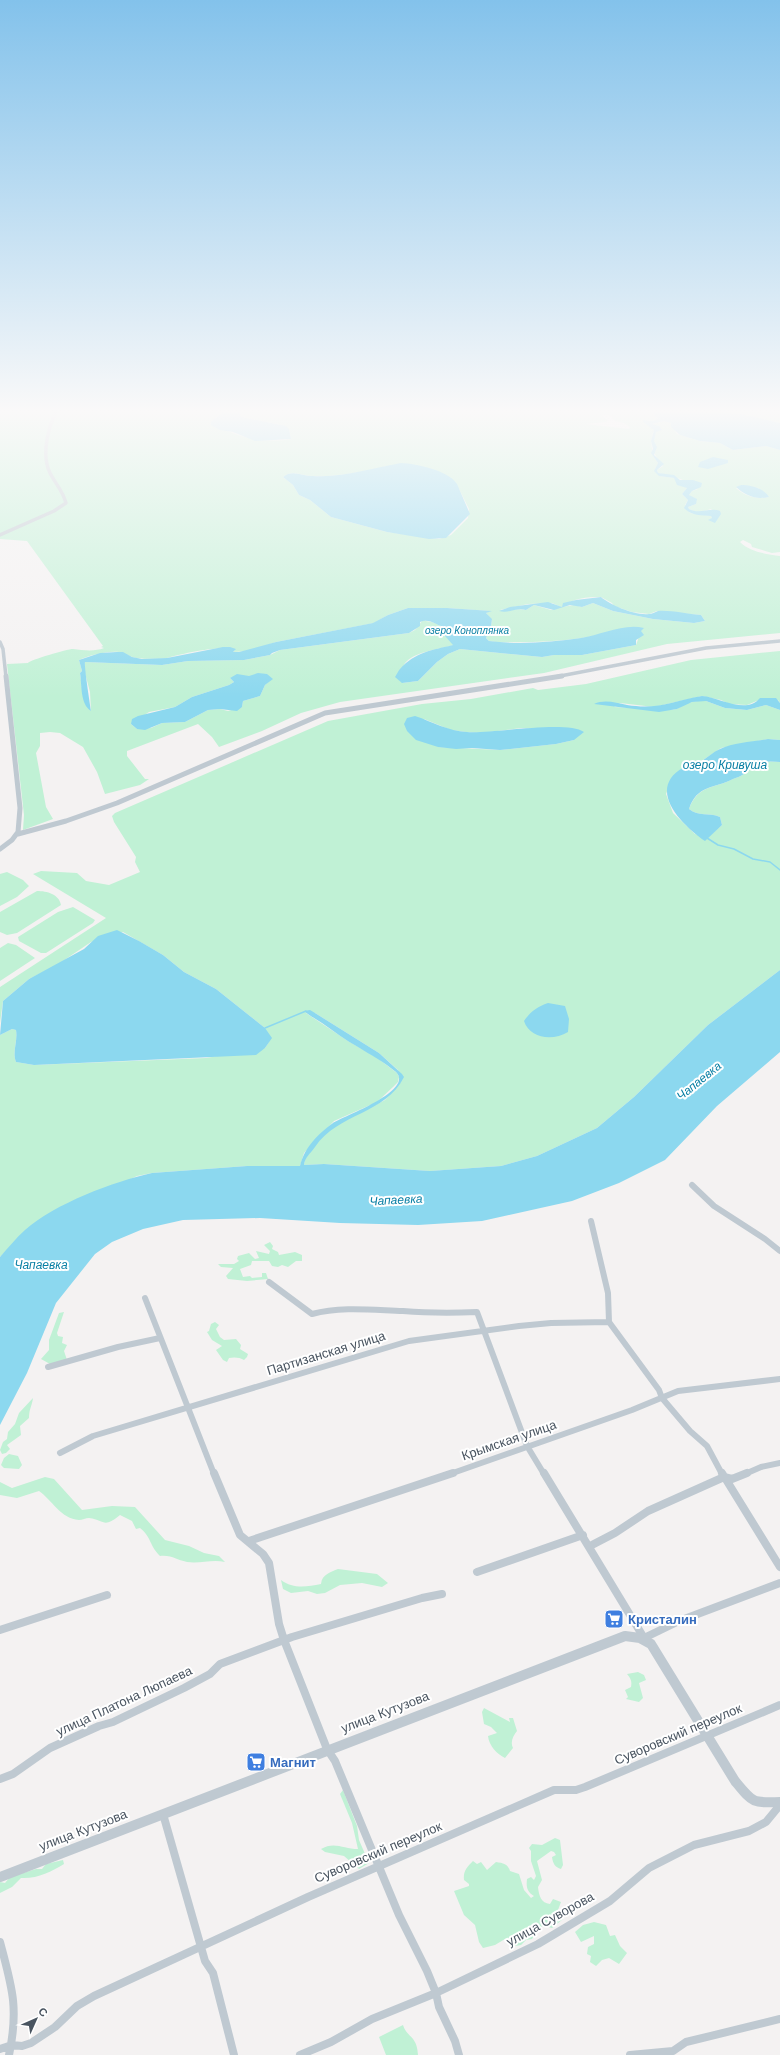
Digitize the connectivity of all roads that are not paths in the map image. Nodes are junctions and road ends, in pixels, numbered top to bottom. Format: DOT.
graph roads {
  1 [pos="62,505"];
  2 [pos="0,535"];
  3 [pos="780,641"];
  4 [pos="0,642"];
  5 [pos="18,834"];
  6 [pos="0,849"];
  7 [pos="692,1185"];
  8 [pos="591,1221"];
  9 [pos="780,1251"];
  10 [pos="269,1282"];
  11 [pos="145,1298"];
  12 [pos="609,1322"];
  13 [pos="484,1332"];
  14 [pos="160,1338"];
  15 [pos="48,1367"];
  16 [pos="780,1379"];
  17 [pos="662,1398"];
  18 [pos="189,1407"];
  19 [pos="527,1446"];
  20 [pos="60,1453"];
  21 [pos="780,1463"];
  22 [pos="724,1477"];
  23 [pos="583,1535"];
  24 [pos="249,1541"];
  25 [pos="590,1546"];
  26 [pos="780,1567"];
  27 [pos="477,1572"];
  28 [pos="780,1583"];
  29 [pos="442,1594"];
  30 [pos="107,1595"];
  31 [pos="0,1630"];
  32 [pos="644,1638"];
  33 [pos="284,1640"];
  34 [pos="780,1705"];
  35 [pos="708,1736"];
  36 [pos="327,1749"];
  37 [pos="0,1779"];
  38 [pos="780,1802"];
  39 [pos="780,1805"];
  40 [pos="162,1814"];
  41 [pos="378,1866"];
  42 [pos="0,1877"];
  43 [pos="0,1942"];
  44 [pos="201,1947"];
  45 [pos="436,1993"];
  46 [pos="780,2019"];
  47 [pos="12,2045"];
  48 [pos="0,2049"];
  49 [pos="9,2055"];
  50 [pos="234,2055"];
  51 [pos="300,2055"];
  52 [pos="460,2055"];
  53 [pos="630,2055"];
  1 -- 2 [label="street"];
  3 -- 5 [label="street"];
  4 -- 5 [label="street"];
  5 -- 6 [label="street"];
  7 -- 9 [label="street"];
  8 -- 12 [label="street"];
  10 -- 13 [label="street"];
  11 -- 14 [label="street"];
  12 -- 13 [label="street, Партизанская улица"];
  12 -- 17 [label="street"];
  13 -- 18 [label="street, Партизанская улица"];
  13 -- 19 [label="street"];
  14 -- 15 [label="street"];
  14 -- 18 [label="street"];
  16 -- 17 [label="street, Крымская улица"];
  17 -- 19 [label="street, Крымская улица"];
  17 -- 22 [label="street"];
  18 -- 20 [label="street, Партизанская улица"];
  18 -- 24 [label="street"];
  19 -- 23 [label="street"];
  19 -- 24 [label="street, Крымская улица"];
  21 -- 22 [label="street"];
  22 -- 25 [label="street"];
  22 -- 26 [label="street"];
  23 -- 25 [label="street"];
  23 -- 27 [label="street"];
  24 -- 33 [label="street"];
  25 -- 32 [label="street"];
  28 -- 32 [label="street"];
  29 -- 33 [label="street, улица Платона Люпаева"];
  30 -- 31 [label="street"];
  32 -- 35 [label="street"];
  32 -- 36 [label="street, улица Кутузова"];
  33 -- 36 [label="street"];
  33 -- 37 [label="street, улица Платона Люпаева"];
  34 -- 35 [label="street, Суворовский переулок"];
  35 -- 38 [label="street"];
  35 -- 41 [label="street, Суворовский переулок"];
  36 -- 40 [label="street, улица Кутузова"];
  36 -- 41 [label="street"];
  39 -- 45 [label="street, улица Суворова"];
  40 -- 42 [label="street, улица Кутузова"];
  40 -- 44 [label="street"];
  41 -- 44 [label="street, Суворовский переулок"];
  41 -- 45 [label="street"];
  43 -- 47 [label="street"];
  44 -- 47 [label="street, Суворовский переулок"];
  44 -- 50 [label="street"];
  45 -- 51 [label="street, улица Суворова"];
  45 -- 52 [label="street"];
  46 -- 53 [label="street"];
  47 -- 48 [label="street, Суворовский переулок"];
  47 -- 49 [label="street"];
}
